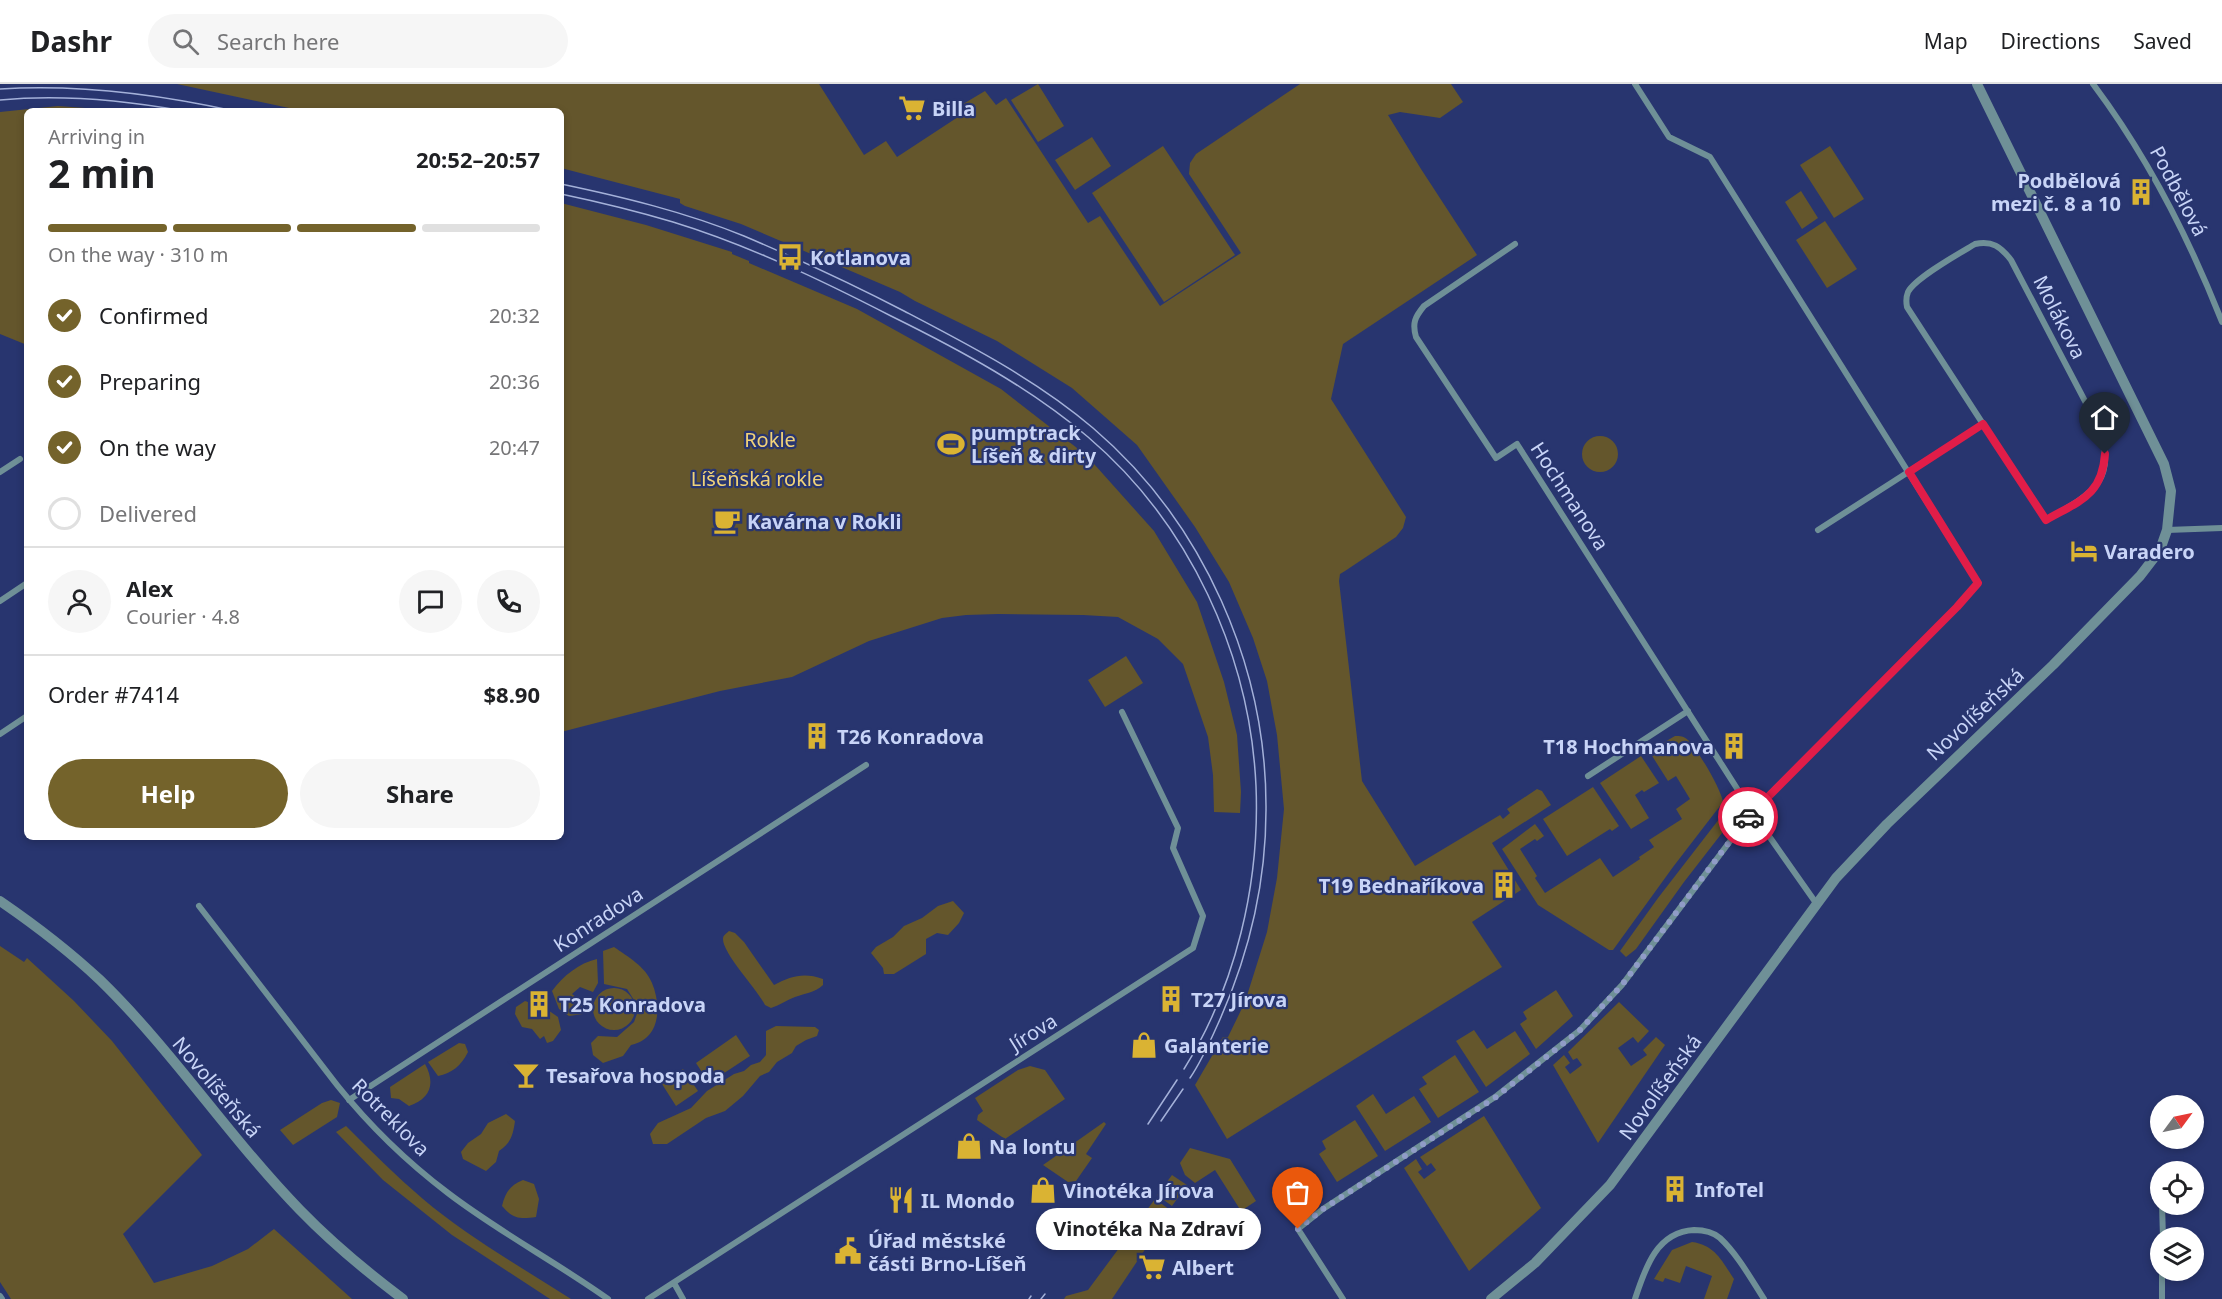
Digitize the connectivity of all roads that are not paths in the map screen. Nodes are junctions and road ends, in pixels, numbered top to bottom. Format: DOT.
graph roads {
  1 [pos="1635,84"];
  2 [pos="1977,84"];
  3 [pos="2093,84"];
  4 [pos="1515,244"];
  5 [pos="2222,322"];
  6 [pos="1983,424"];
  7 [pos="20,459"];
  8 [pos="0,472"];
  9 [pos="1909,472"];
  10 [pos="2222,528"];
  11 [pos="1818,530"];
  12 [pos="2167,530"];
  13 [pos="24,585"];
  14 [pos="0,601"];
  15 [pos="1688,711"];
  16 [pos="1122,712"];
  17 [pos="24,718"];
  18 [pos="0,734"];
  19 [pos="866,765"];
  20 [pos="1588,776"];
  21 [pos="1752,812"];
  22 [pos="0,902"];
  23 [pos="1816,903"];
  24 [pos="199,906"];
  25 [pos="349,1100"];
  26 [pos="2162,1281"];
  27 [pos="674,1283"];
  28 [pos="403,1299"];
  29 [pos="608,1299"];
  30 [pos="648,1299"];
  31 [pos="683,1299"];
  32 [pos="1343,1299"];
  33 [pos="1491,1299"];
  34 [pos="1635,1299"];
  35 [pos="1764,1299"];
  36 [pos="2162,1299"];
  1 -- 9 [label="street"];
  2 -- 12 [label="street, Novolíšeňská"];
  3 -- 5 [label="street, Podbělová"];
  4 -- 15 [label="street, Hochmanova"];
  6 -- 6 [label="street, Molákova"];
  6 -- 9 [label="street"];
  7 -- 8 [label="street"];
  9 -- 11 [label="street"];
  9 -- 21 [label="street"];
  10 -- 12 [label="street"];
  12 -- 23 [label="street, Novolíšeňská"];
  13 -- 14 [label="street"];
  15 -- 20 [label="street"];
  15 -- 21 [label="street, Hochmanova"];
  16 -- 27 [label="street, Jírova"];
  17 -- 18 [label="street"];
  19 -- 25 [label="street, Konradova"];
  21 -- 23 [label="street, Hochmanova"];
  21 -- 32 [label="street"];
  22 -- 28 [label="street, Novolíšeňská"];
  23 -- 33 [label="street, Novolíšeňská"];
  24 -- 25 [label="street, Rotreklova"];
  25 -- 29 [label="street, Rotreklova"];
  26 -- 36 [label="street"];
  27 -- 30 [label="street, Jírova"];
  27 -- 31 [label="street"];
  34 -- 35 [label="street"];
}
